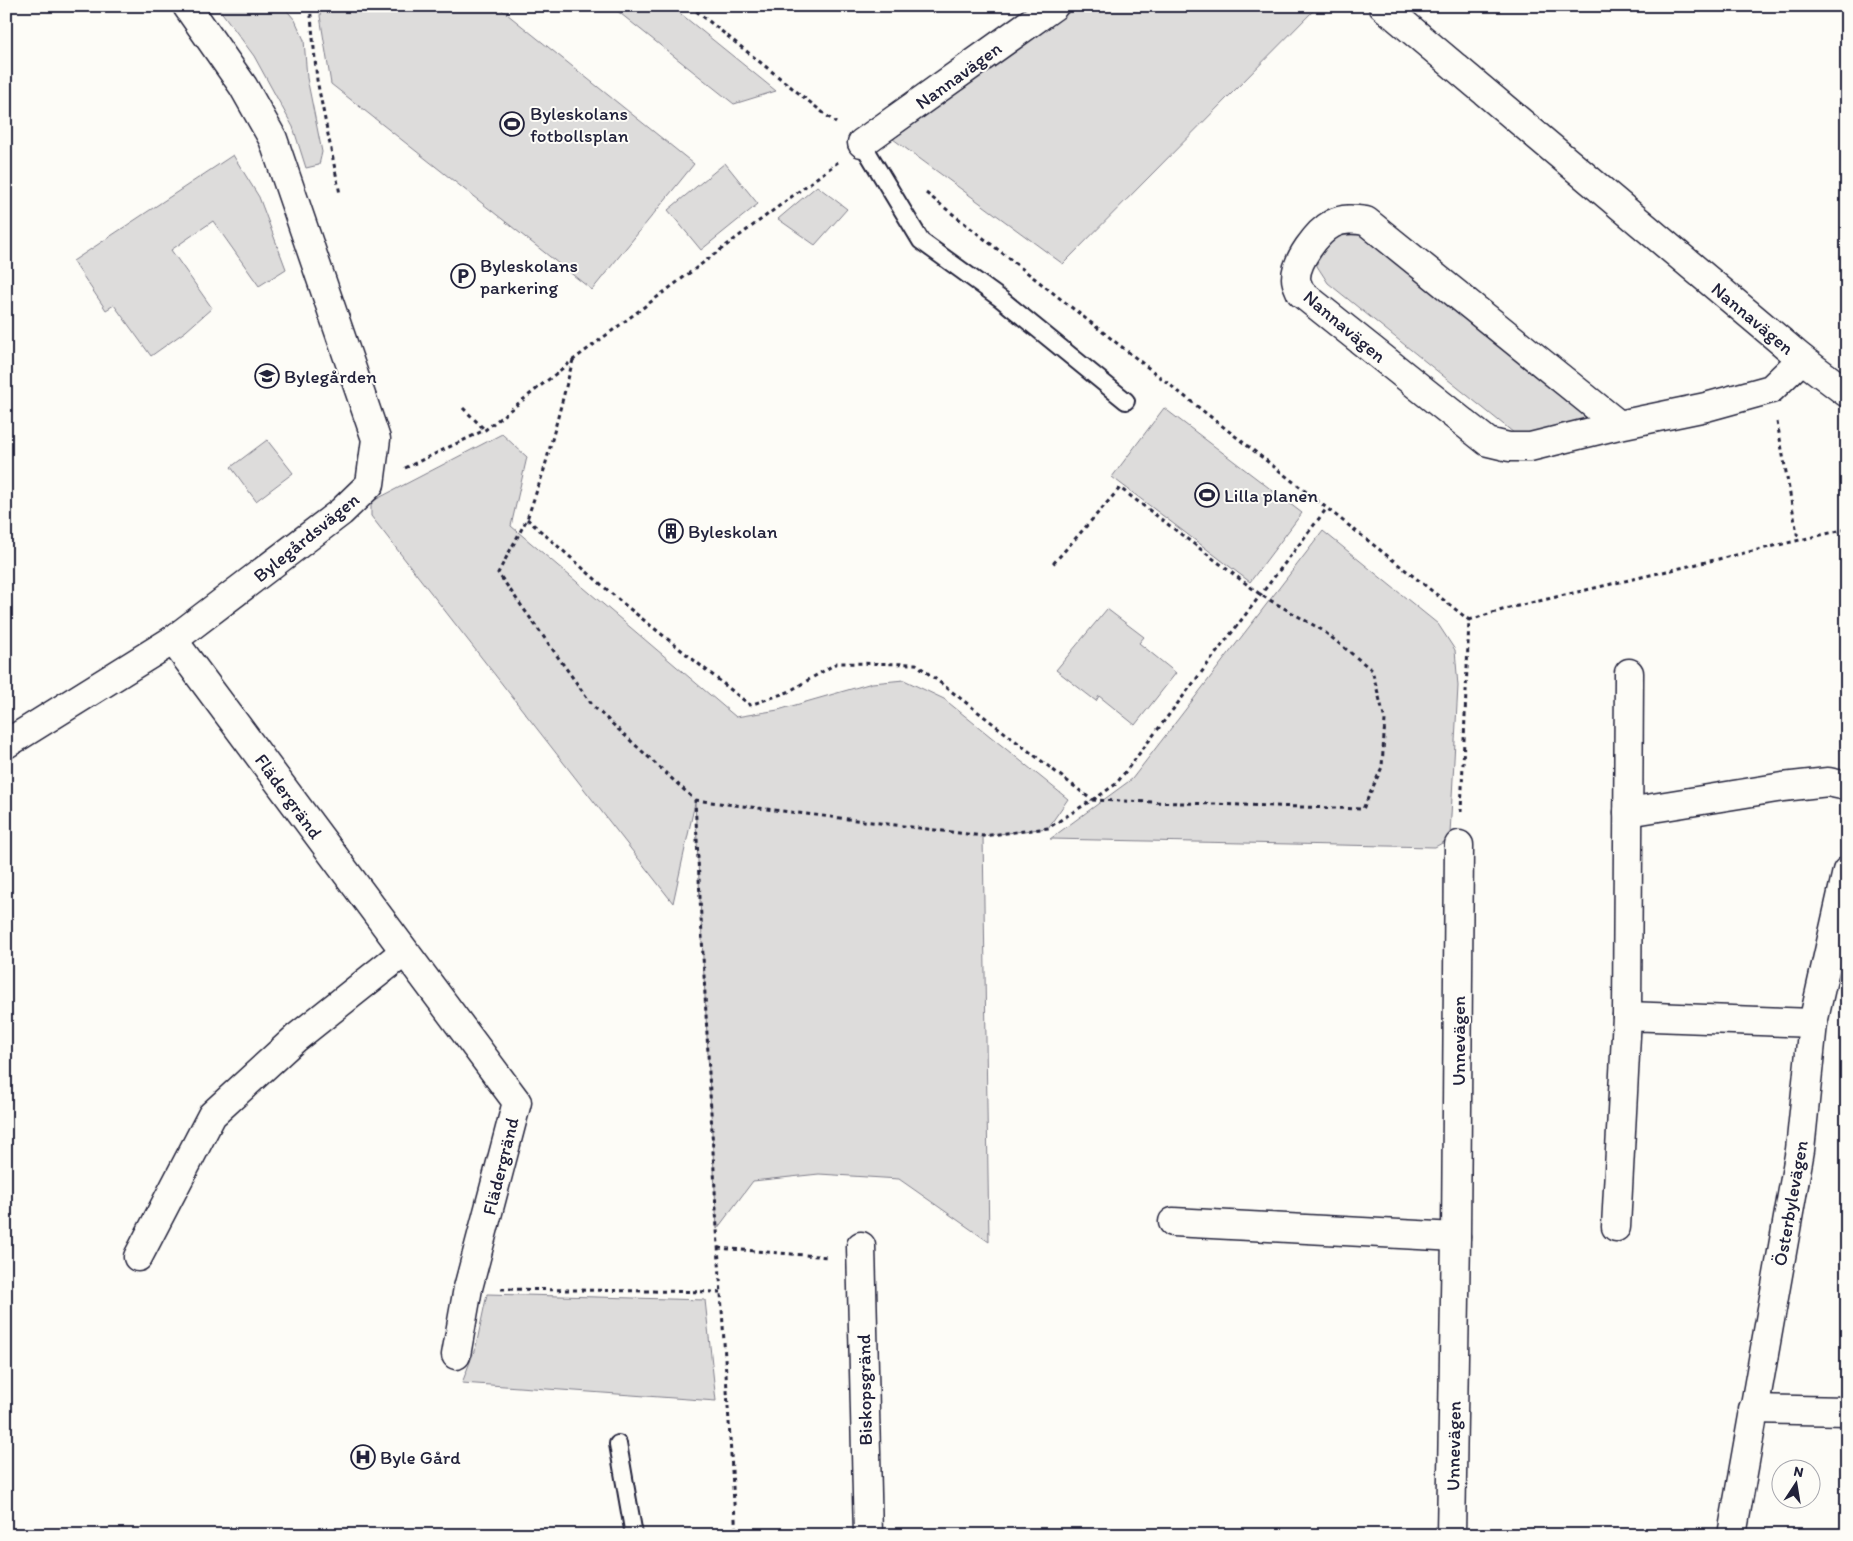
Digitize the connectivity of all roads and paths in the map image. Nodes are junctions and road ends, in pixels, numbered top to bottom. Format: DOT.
graph roads {
  1 [pos="187,6"];
  2 [pos="310,6"];
  3 [pos="1054,6"];
  4 [pos="1383,6"];
  5 [pos="862,143"];
  6 [pos="340,194"];
  7 [pos="1802,359"];
  8 [pos="573,360"];
  9 [pos="1771,390"];
  10 [pos="1847,393"];
  11 [pos="1126,401"];
  12 [pos="463,408"];
  13 [pos="1619,425"];
  14 [pos="485,430"];
  15 [pos="370,484"];
  16 [pos="1327,508"];
  17 [pos="527,520"];
  18 [pos="1847,529"];
  19 [pos="1798,539"];
  20 [pos="1053,564"];
  21 [pos="1261,595"];
  22 [pos="1470,620"];
  23 [pos="173,640"];
  24 [pos="1628,674"];
  25 [pos="6,744"];
  26 [pos="1847,786"];
  27 [pos="695,800"];
  28 [pos="1092,800"];
  29 [pos="1628,812"];
  30 [pos="1460,845"];
  31 [pos="1847,871"];
  32 [pos="404,952"];
  33 [pos="1627,1016"];
  34 [pos="1814,1023"];
  35 [pos="1173,1222"];
  36 [pos="1616,1227"];
  37 [pos="1456,1237"];
  38 [pos="718,1248"];
  39 [pos="861,1252"];
  40 [pos="138,1257"];
  41 [pos="468,1288"];
  42 [pos="720,1292"];
  43 [pos="456,1355"];
  44 [pos="1753,1409"];
  45 [pos="1847,1411"];
  46 [pos="618,1444"];
  47 [pos="634,1535"];
  48 [pos="736,1535"];
  49 [pos="868,1535"];
  50 [pos="1451,1535"];
  51 [pos="1732,1535"];
  1 -- 15 [label="street, Bylegårdsvägen"];
  2 -- 6 [label="path"];
  3 -- 5 [label="street, Nannavägen"];
  4 -- 7 [label="street, Nannavägen"];
  5 -- 8 [label="path"];
  5 -- 11 [label="lane"];
  7 -- 9 [label="street, Nannavägen"];
  7 -- 10 [label="street, Nannavägen"];
  8 -- 14 [label="path"];
  8 -- 17 [label="path"];
  9 -- 13 [label="street, Nannavägen"];
  9 -- 19 [label="path"];
  12 -- 14 [label="path"];
  13 -- 13 [label="street, Nannavägen"];
  14 -- 15 [label="path"];
  15 -- 23 [label="street, Bylegårdsvägen"];
  16 -- 21 [label="path"];
  17 -- 27 [label="path"];
  17 -- 28 [label="path"];
  18 -- 19 [label="path"];
  19 -- 22 [label="path"];
  20 -- 21 [label="path"];
  21 -- 28 [label="path"];
  21 -- 28 [label="path"];
  23 -- 25 [label="street, Bylegårdsvägen"];
  23 -- 32 [label="street, Flädergränd"];
  24 -- 29 [label="street"];
  26 -- 29 [label="street"];
  27 -- 28 [label="path"];
  27 -- 38 [label="path"];
  29 -- 33 [label="street"];
  30 -- 37 [label="street, Unnevägen"];
  31 -- 34 [label="street, Österbylevägen"];
  32 -- 40 [label="street"];
  32 -- 41 [label="street, Flädergränd"];
  33 -- 34 [label="street"];
  33 -- 36 [label="street"];
  34 -- 44 [label="street, Österbylevägen"];
  35 -- 37 [label="street"];
  37 -- 50 [label="street, Unnevägen"];
  38 -- 39 [label="path"];
  38 -- 42 [label="path"];
  39 -- 49 [label="street, Biskopsgränd"];
  41 -- 42 [label="path"];
  41 -- 43 [label="street, Flädergränd"];
  42 -- 48 [label="path"];
  44 -- 45 [label="street"];
  44 -- 51 [label="street, Österbylevägen"];
  46 -- 47 [label="lane"];
}
